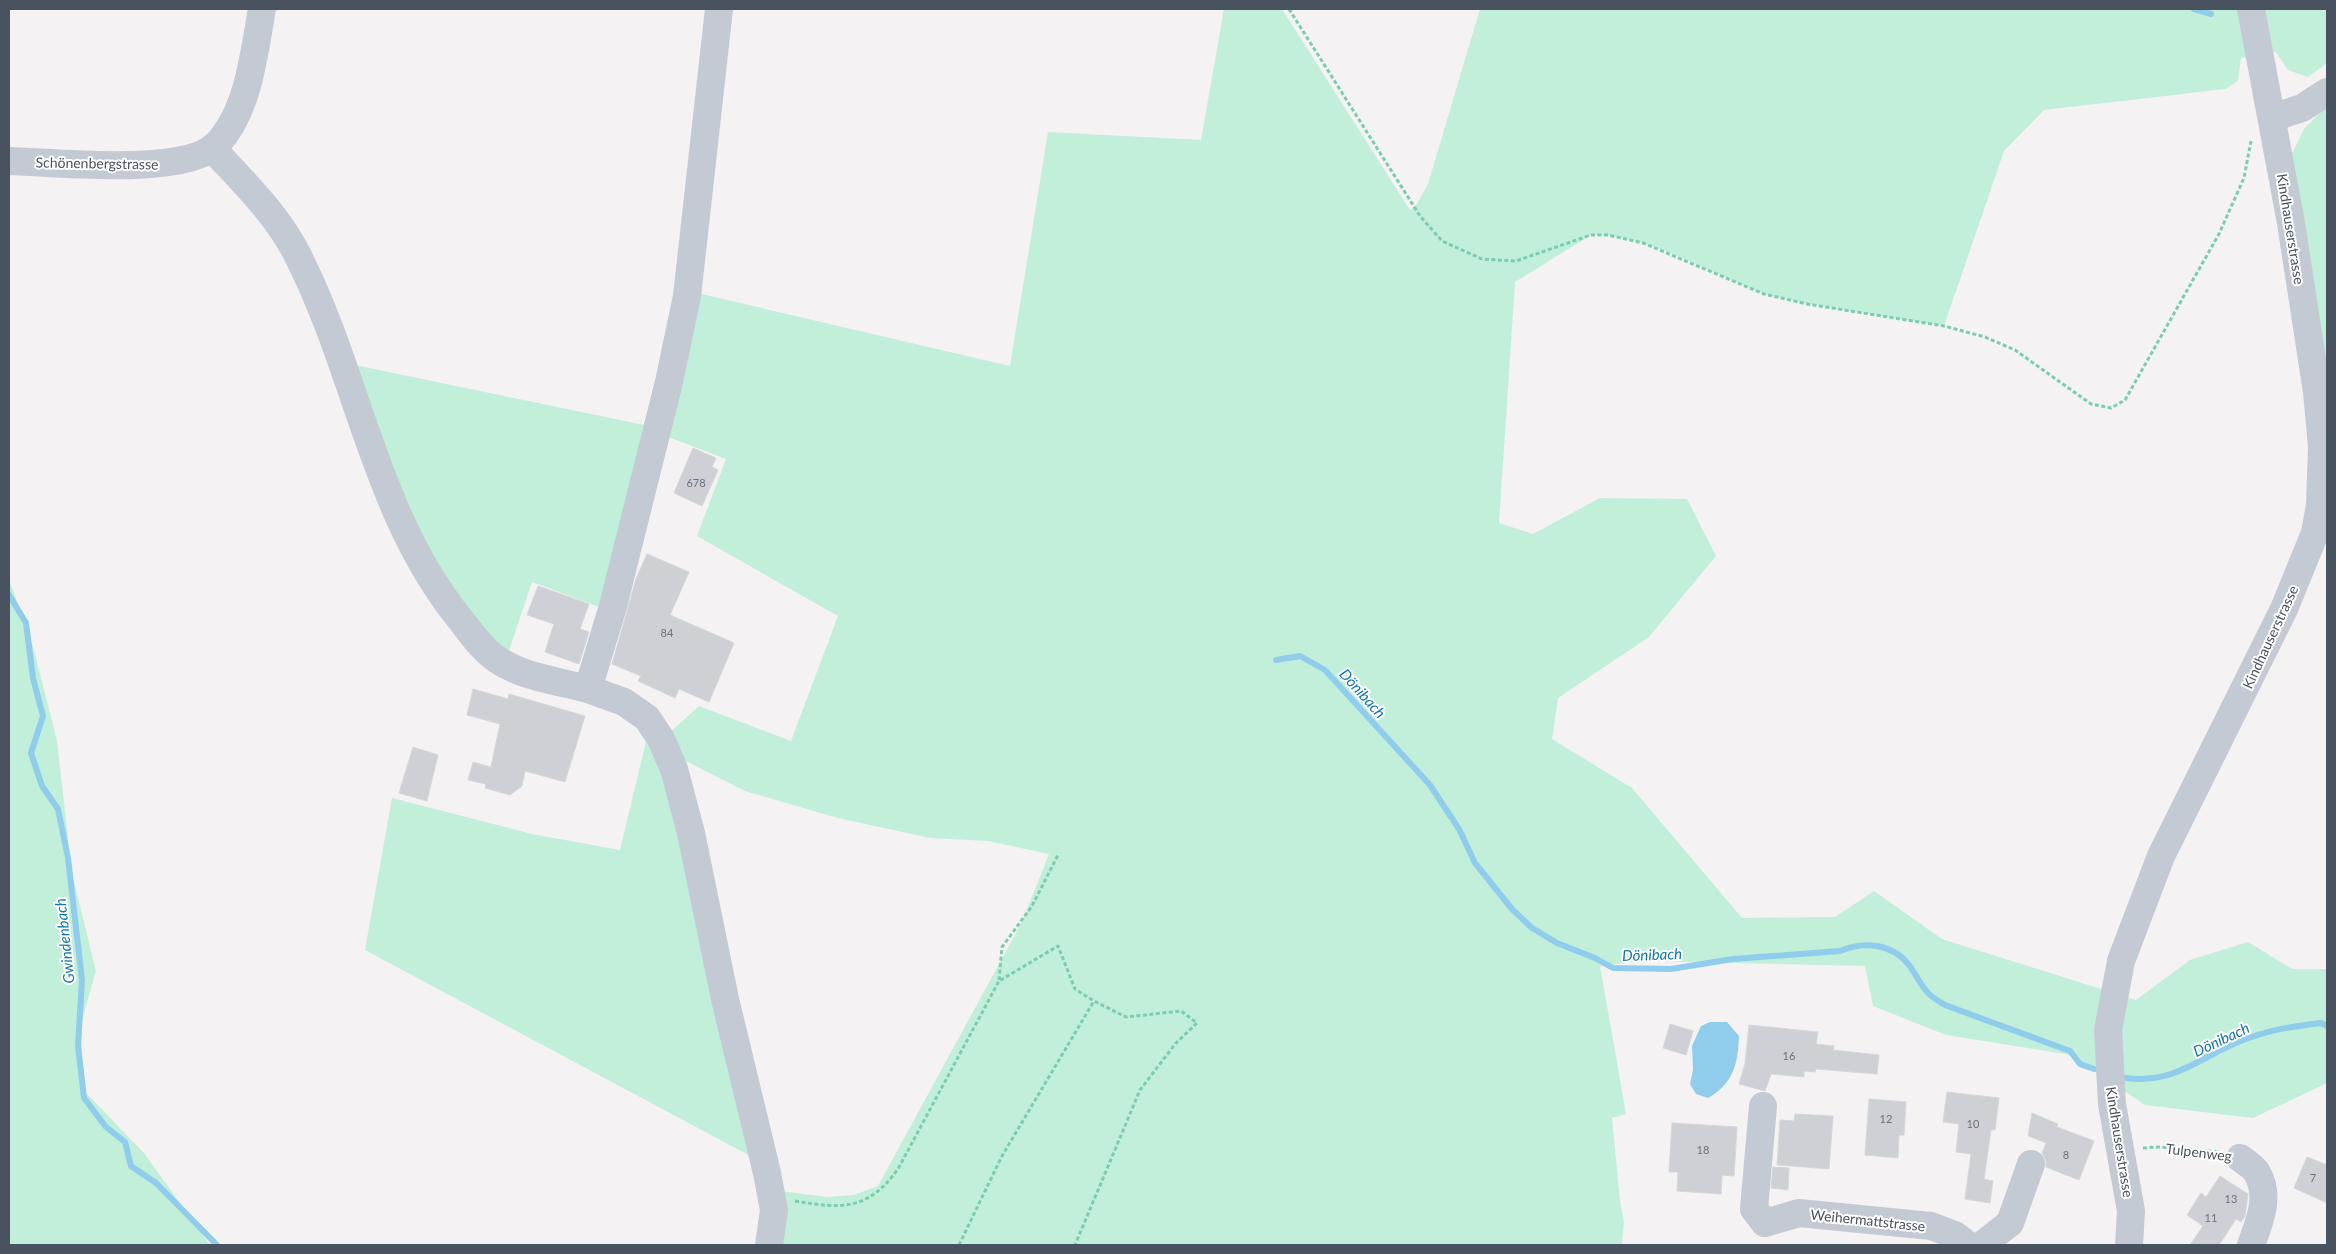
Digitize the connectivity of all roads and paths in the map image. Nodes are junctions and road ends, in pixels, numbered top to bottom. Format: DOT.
graph roads {
  1 [pos="262,9"];
  2 [pos="719,9"];
  3 [pos="1289,9"];
  4 [pos="2251,9"];
  5 [pos="2327,92"];
  6 [pos="2262,125"];
  7 [pos="212,148"];
  8 [pos="9,161"];
  9 [pos="2324,505"];
  10 [pos="588,689"];
  11 [pos="1058,855"];
  12 [pos="999,980"];
  13 [pos="1094,1000"];
  14 [pos="1763,1106"];
  15 [pos="2120,1150"];
  16 [pos="2240,1158"];
  17 [pos="2031,1164"];
  18 [pos="772,1197"];
  19 [pos="1762,1234"];
  20 [pos="770,1245"];
  21 [pos="959,1245"];
  22 [pos="1075,1245"];
  23 [pos="1968,1245"];
  24 [pos="1982,1245"];
  25 [pos="2129,1245"];
  26 [pos="2251,1245"];
  1 -- 7 [label="street, Schönenbergstrasse"];
  2 -- 10 [label="street"];
  3 -- 6 [label="path"];
  4 -- 6 [label="street, Kindhauserstrasse"];
  5 -- 6 [label="street"];
  6 -- 9 [label="street, Kindhauserstrasse"];
  7 -- 8 [label="street, Schönenbergstrasse"];
  7 -- 10 [label="street"];
  9 -- 15 [label="street, Kindhauserstrasse"];
  10 -- 18 [label="street"];
  11 -- 12 [label="path"];
  12 -- 13 [label="path"];
  12 -- 18 [label="path"];
  13 -- 21 [label="path"];
  13 -- 22 [label="path"];
  14 -- 19 [label="street, Weihermattstrasse"];
  15 -- 16 [label="path, Tulpenweg"];
  15 -- 25 [label="street, Kindhauserstrasse"];
  16 -- 26 [label="street, Tulpenweg"];
  17 -- 24 [label="street"];
  18 -- 20 [label="street"];
  19 -- 23 [label="street, Weihermattstrasse"];
}
